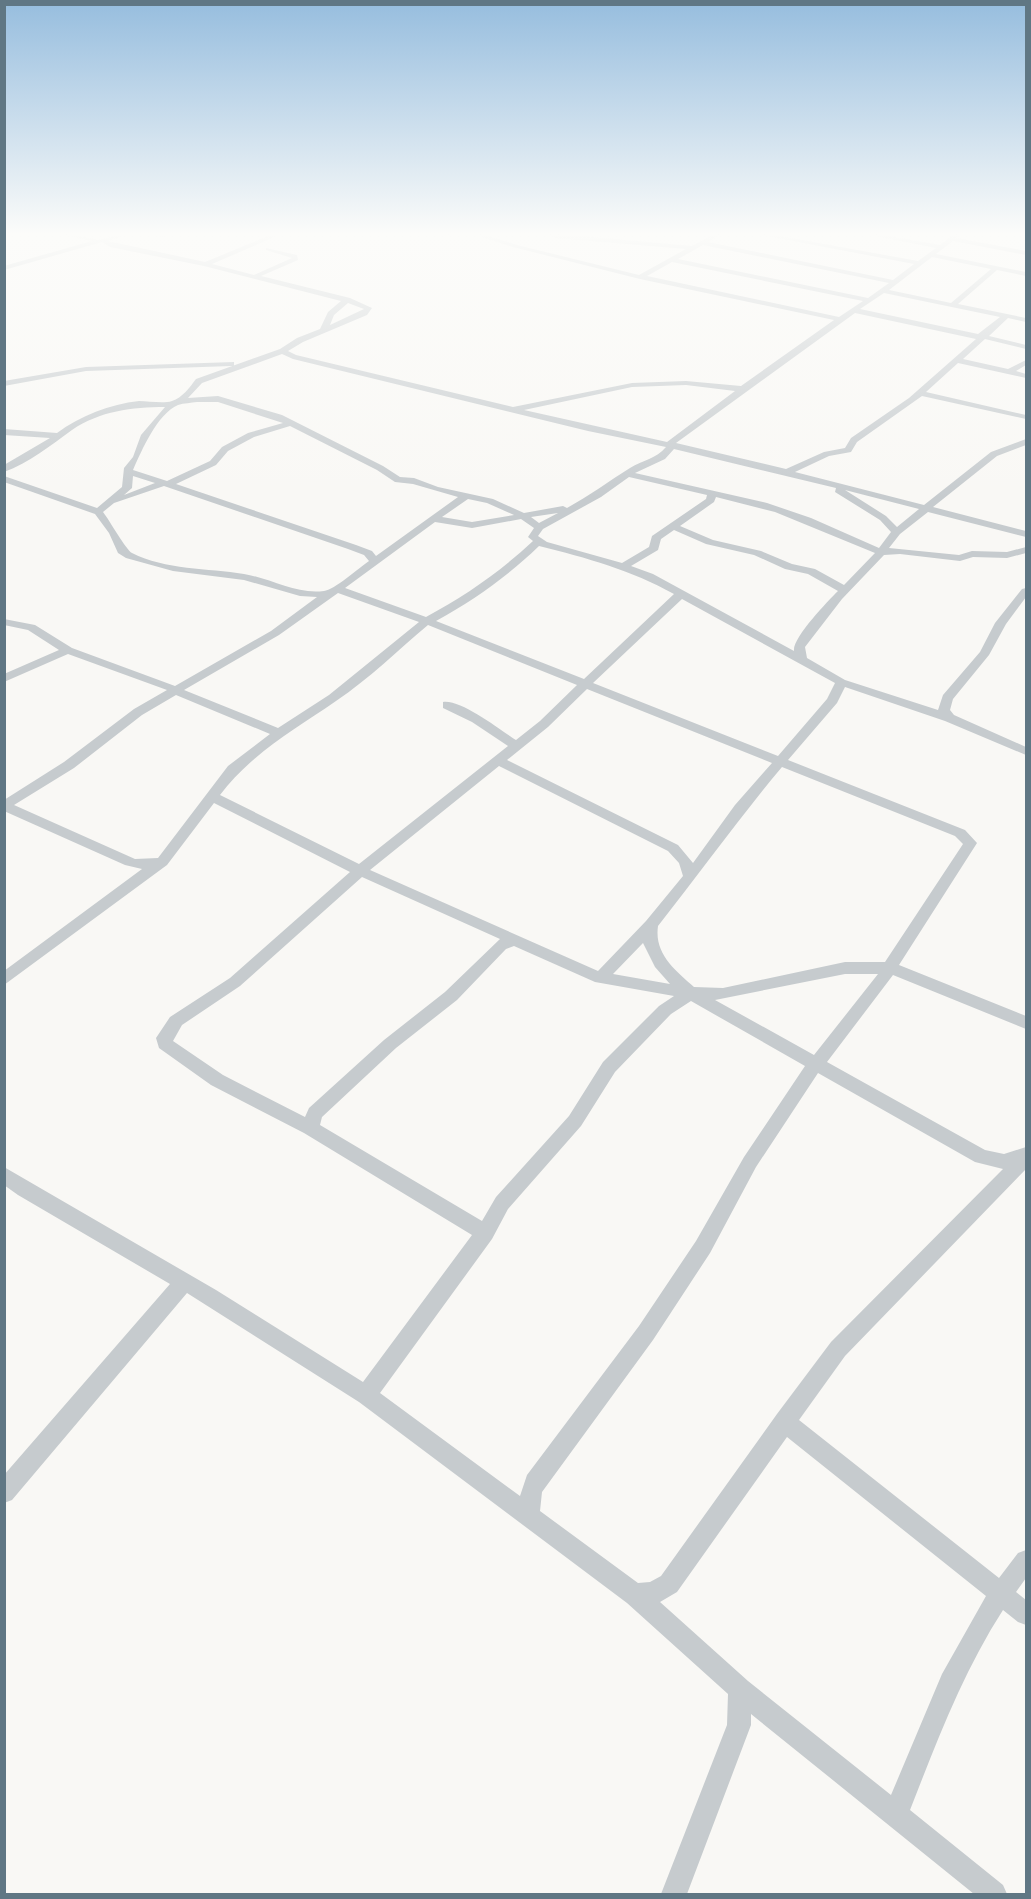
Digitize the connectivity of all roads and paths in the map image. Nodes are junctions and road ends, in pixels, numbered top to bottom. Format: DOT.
graph roads {
  1 [pos="328,321"];
  2 [pos="347,321"];
  3 [pos="838,321"];
  4 [pos="905,321"];
  5 [pos="1000,321"];
  6 [pos="323,331"];
  7 [pos="981,336"];
  8 [pos="1026,347"];
  9 [pos="283,351"];
  10 [pos="299,359"];
  11 [pos="957,360"];
  12 [pos="1024,362"];
  13 [pos="243,364"];
  14 [pos="983,366"];
  15 [pos="1009,372"];
  16 [pos="1026,376"];
  17 [pos="4,386"];
  18 [pos="743,389"];
  19 [pos="921,393"];
  20 [pos="172,404"];
  21 [pos="513,409"];
  22 [pos="1026,417"];
  23 [pos="291,423"];
  24 [pos="4,432"];
  25 [pos="58,436"];
  26 [pos="1026,442"];
  27 [pos="671,445"];
  28 [pos="1008,450"];
  29 [pos="1026,455"];
  30 [pos="4,469"];
  31 [pos="128,471"];
  32 [pos="787,472"];
  33 [pos="628,474"];
  34 [pos="4,479"];
  35 [pos="167,484"];
  36 [pos="832,486"];
  37 [pos="467,495"];
  38 [pos="712,495"];
  39 [pos="110,501"];
  40 [pos="576,507"];
  41 [pos="927,510"];
  42 [pos="98,512"];
  43 [pos="524,517"];
  44 [pos="433,519"];
  45 [pos="672,526"];
  46 [pos="538,527"];
  47 [pos="896,532"];
  48 [pos="1026,534"];
  49 [pos="538,542"];
  50 [pos="1026,550"];
  51 [pos="880,552"];
  52 [pos="375,562"];
  53 [pos="622,567"];
  54 [pos="846,591"];
  55 [pos="1026,591"];
  56 [pos="334,592"];
  57 [pos="680,595"];
  58 [pos="427,621"];
  59 [pos="4,622"];
  60 [pos="68,650"];
  61 [pos="801,658"];
  62 [pos="5,679"];
  63 [pos="841,682"];
  64 [pos="584,683"];
  65 [pos="176,691"];
  66 [pos="447,705"];
  67 [pos="949,718"];
  68 [pos="279,733"];
  69 [pos="516,746"];
  70 [pos="1026,751"];
  71 [pos="498,760"];
  72 [pos="781,763"];
  73 [pos="211,796"];
  74 [pos="4,806"];
  75 [pos="716,844"];
  76 [pos="673,848"];
  77 [pos="162,862"];
  78 [pos="361,871"];
  79 [pos="689,875"];
  80 [pos="651,925"];
  81 [pos="513,940"];
  82 [pos="890,968"];
  83 [pos="600,978"];
  84 [pos="4,979"];
  85 [pos="690,993"];
  86 [pos="1026,1023"];
  87 [pos="814,1065"];
  88 [pos="310,1128"];
  89 [pos="1026,1156"];
  90 [pos="4,1174"];
  91 [pos="485,1233"];
  92 [pos="184,1282"];
  93 [pos="366,1395"];
  94 [pos="784,1421"];
  95 [pos="4,1492"];
  96 [pos="528,1516"];
  97 [pos="1026,1561"];
  98 [pos="1000,1593"];
  99 [pos="635,1595"];
  100 [pos="1026,1614"];
  101 [pos="740,1689"];
  102 [pos="895,1815"];
  103 [pos="674,1894"];
  104 [pos="994,1894"];
  1 -- 6 [label="street"];
  2 -- 6 [label="street"];
  3 -- 18 [label="street"];
  4 -- 7 [label="street"];
  5 -- 7 [label="street"];
  6 -- 9 [label="street"];
  7 -- 8 [label="street"];
  7 -- 11 [label="street"];
  9 -- 10 [label="street"];
  9 -- 13 [label="street"];
  10 -- 13 [label="street"];
  10 -- 21 [label="street"];
  11 -- 14 [label="street"];
  11 -- 19 [label="street"];
  12 -- 14 [label="street"];
  12 -- 15 [label="street"];
  13 -- 17 [label="street"];
  13 -- 20 [label="street"];
  14 -- 15 [label="street"];
  15 -- 16 [label="street"];
  18 -- 21 [label="street"];
  18 -- 27 [label="street"];
  19 -- 22 [label="street"];
  19 -- 32 [label="street"];
  20 -- 23 [label="street"];
  20 -- 25 [label="street"];
  20 -- 31 [label="street"];
  21 -- 27 [label="street"];
  23 -- 35 [label="street"];
  23 -- 37 [label="street"];
  24 -- 25 [label="street"];
  25 -- 30 [label="street"];
  26 -- 28 [label="street"];
  27 -- 32 [label="street"];
  27 -- 33 [label="street"];
  28 -- 29 [label="street"];
  28 -- 41 [label="street"];
  31 -- 35 [label="street"];
  31 -- 39 [label="street"];
  32 -- 36 [label="street"];
  33 -- 38 [label="street"];
  33 -- 40 [label="street"];
  34 -- 42 [label="street"];
  35 -- 39 [label="street"];
  35 -- 52 [label="street"];
  36 -- 41 [label="street"];
  36 -- 47 [label="street"];
  37 -- 43 [label="street"];
  37 -- 44 [label="street"];
  38 -- 45 [label="street"];
  38 -- 51 [label="street"];
  39 -- 42 [label="street"];
  40 -- 43 [label="street"];
  40 -- 46 [label="street"];
  41 -- 47 [label="street"];
  41 -- 48 [label="street"];
  42 -- 56 [label="street"];
  43 -- 44 [label="street"];
  43 -- 46 [label="street"];
  44 -- 52 [label="street"];
  45 -- 53 [label="street"];
  45 -- 54 [label="street"];
  46 -- 49 [label="street"];
  47 -- 51 [label="street"];
  49 -- 53 [label="street"];
  49 -- 58 [label="street"];
  50 -- 51 [label="street"];
  51 -- 54 [label="street"];
  52 -- 56 [label="street"];
  53 -- 57 [label="street"];
  54 -- 61 [label="street"];
  55 -- 67 [label="street"];
  56 -- 58 [label="street"];
  56 -- 65 [label="street"];
  57 -- 61 [label="street"];
  57 -- 64 [label="street"];
  58 -- 64 [label="street"];
  58 -- 68 [label="street"];
  59 -- 60 [label="street"];
  60 -- 62 [label="street"];
  60 -- 65 [label="street"];
  61 -- 63 [label="street"];
  63 -- 67 [label="street"];
  63 -- 72 [label="street"];
  64 -- 69 [label="street"];
  64 -- 72 [label="street"];
  65 -- 68 [label="street"];
  65 -- 74 [label="street"];
  66 -- 69 [label="street"];
  67 -- 70 [label="street"];
  68 -- 73 [label="street"];
  69 -- 71 [label="street"];
  71 -- 76 [label="street"];
  71 -- 78 [label="street"];
  72 -- 75 [label="street"];
  72 -- 82 [label="street"];
  73 -- 77 [label="street"];
  73 -- 78 [label="street"];
  74 -- 77 [label="street"];
  75 -- 76 [label="street"];
  75 -- 79 [label="street"];
  76 -- 79 [label="street"];
  77 -- 84 [label="street"];
  78 -- 81 [label="street"];
  78 -- 88 [label="street"];
  79 -- 80 [label="street"];
  80 -- 83 [label="street"];
  80 -- 85 [label="street"];
  81 -- 83 [label="street"];
  81 -- 88 [label="street"];
  82 -- 85 [label="street"];
  82 -- 86 [label="street"];
  82 -- 87 [label="street"];
  83 -- 85 [label="street"];
  85 -- 87 [label="street"];
  85 -- 91 [label="street"];
  87 -- 89 [label="street"];
  87 -- 96 [label="street"];
  88 -- 91 [label="street"];
  89 -- 94 [label="street"];
  90 -- 92 [label="street"];
  91 -- 93 [label="street"];
  92 -- 93 [label="street"];
  92 -- 95 [label="street"];
  93 -- 96 [label="street"];
  94 -- 98 [label="street"];
  94 -- 99 [label="street"];
  96 -- 99 [label="street"];
  97 -- 98 [label="street"];
  98 -- 100 [label="street"];
  98 -- 102 [label="street"];
  99 -- 101 [label="street"];
  101 -- 102 [label="street"];
  101 -- 103 [label="street"];
  102 -- 104 [label="street"];
}
